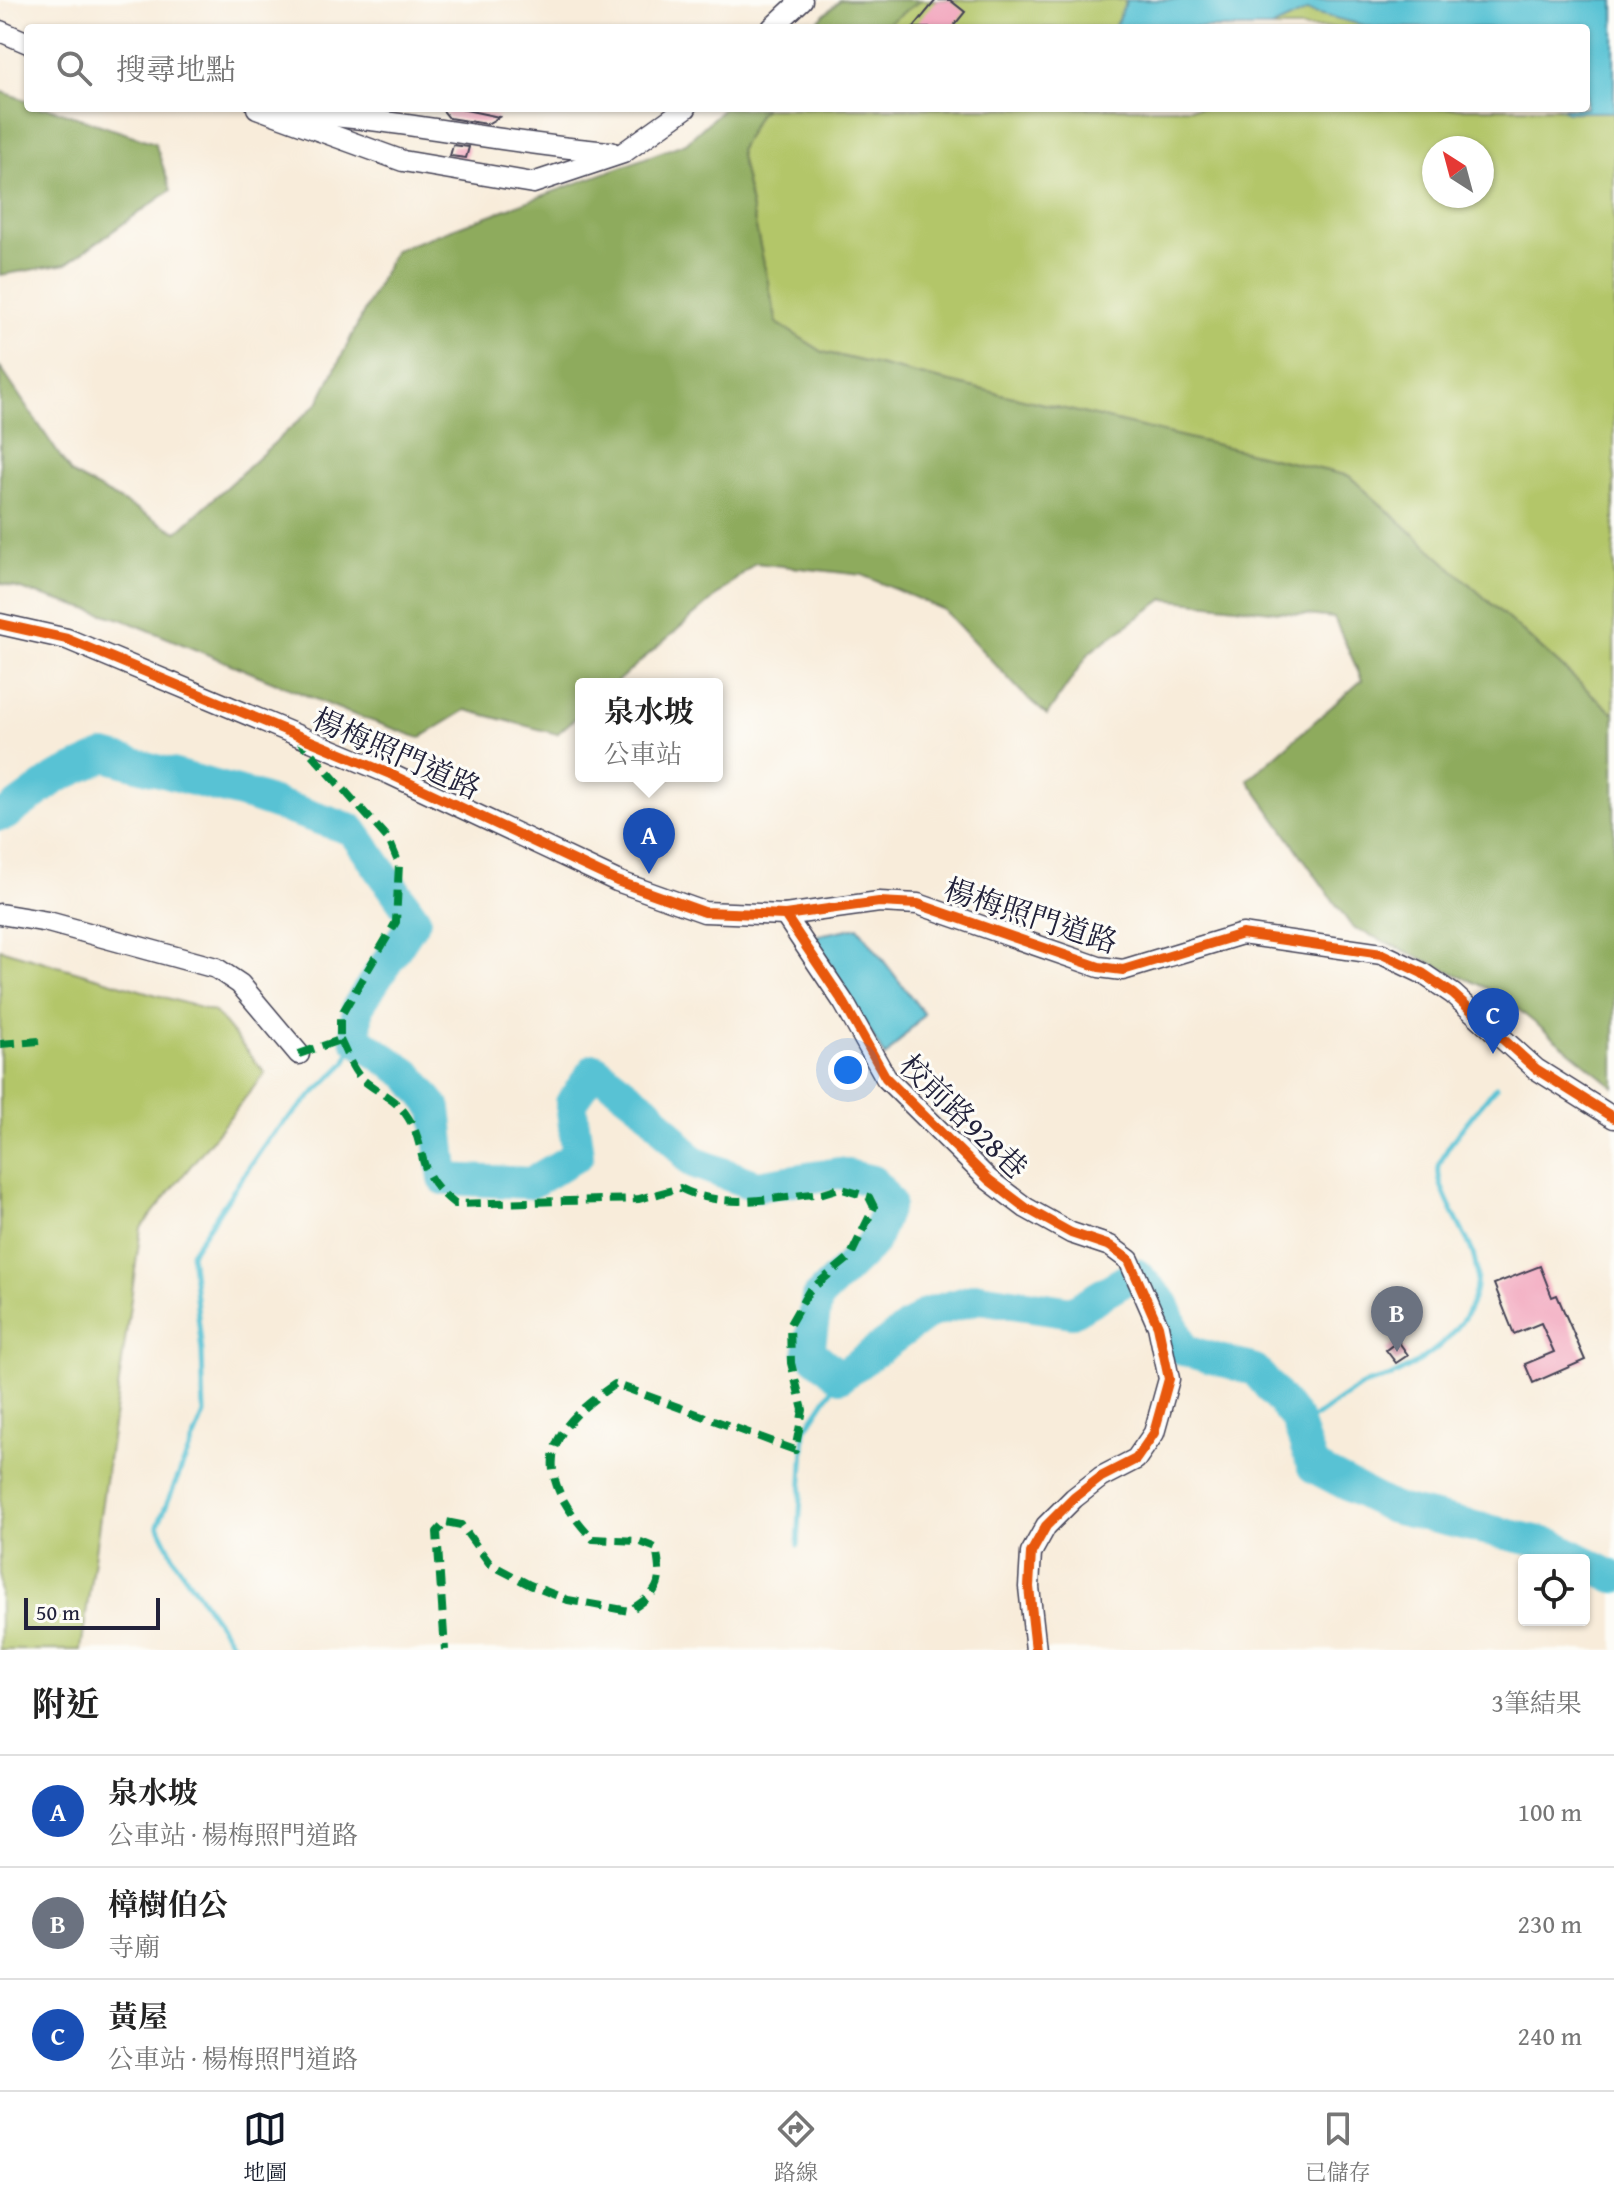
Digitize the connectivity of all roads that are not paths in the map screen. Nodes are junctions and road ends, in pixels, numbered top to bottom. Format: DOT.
graph roads {
  1 [pos="802,0"];
  2 [pos="776,24"];
  3 [pos="0,31"];
  4 [pos="24,41"];
  5 [pos="271,112"];
  6 [pos="298,112"];
  7 [pos="680,112"];
  8 [pos="623,153"];
  9 [pos="0,624"];
  10 [pos="0,914"];
  11 [pos="785,915"];
  12 [pos="299,1054"];
  13 [pos="1614,1118"];
  14 [pos="1036,1650"];
  1 -- 2 [label="street"];
  3 -- 4 [label="street"];
  5 -- 8 [label="street"];
  6 -- 8 [label="street"];
  7 -- 8 [label="street"];
  9 -- 11 [label="street, 楊梅照門道路"];
  10 -- 12 [label="street"];
  11 -- 13 [label="street, 楊梅照門道路"];
  11 -- 14 [label="street, 校前路928巷"];
}
